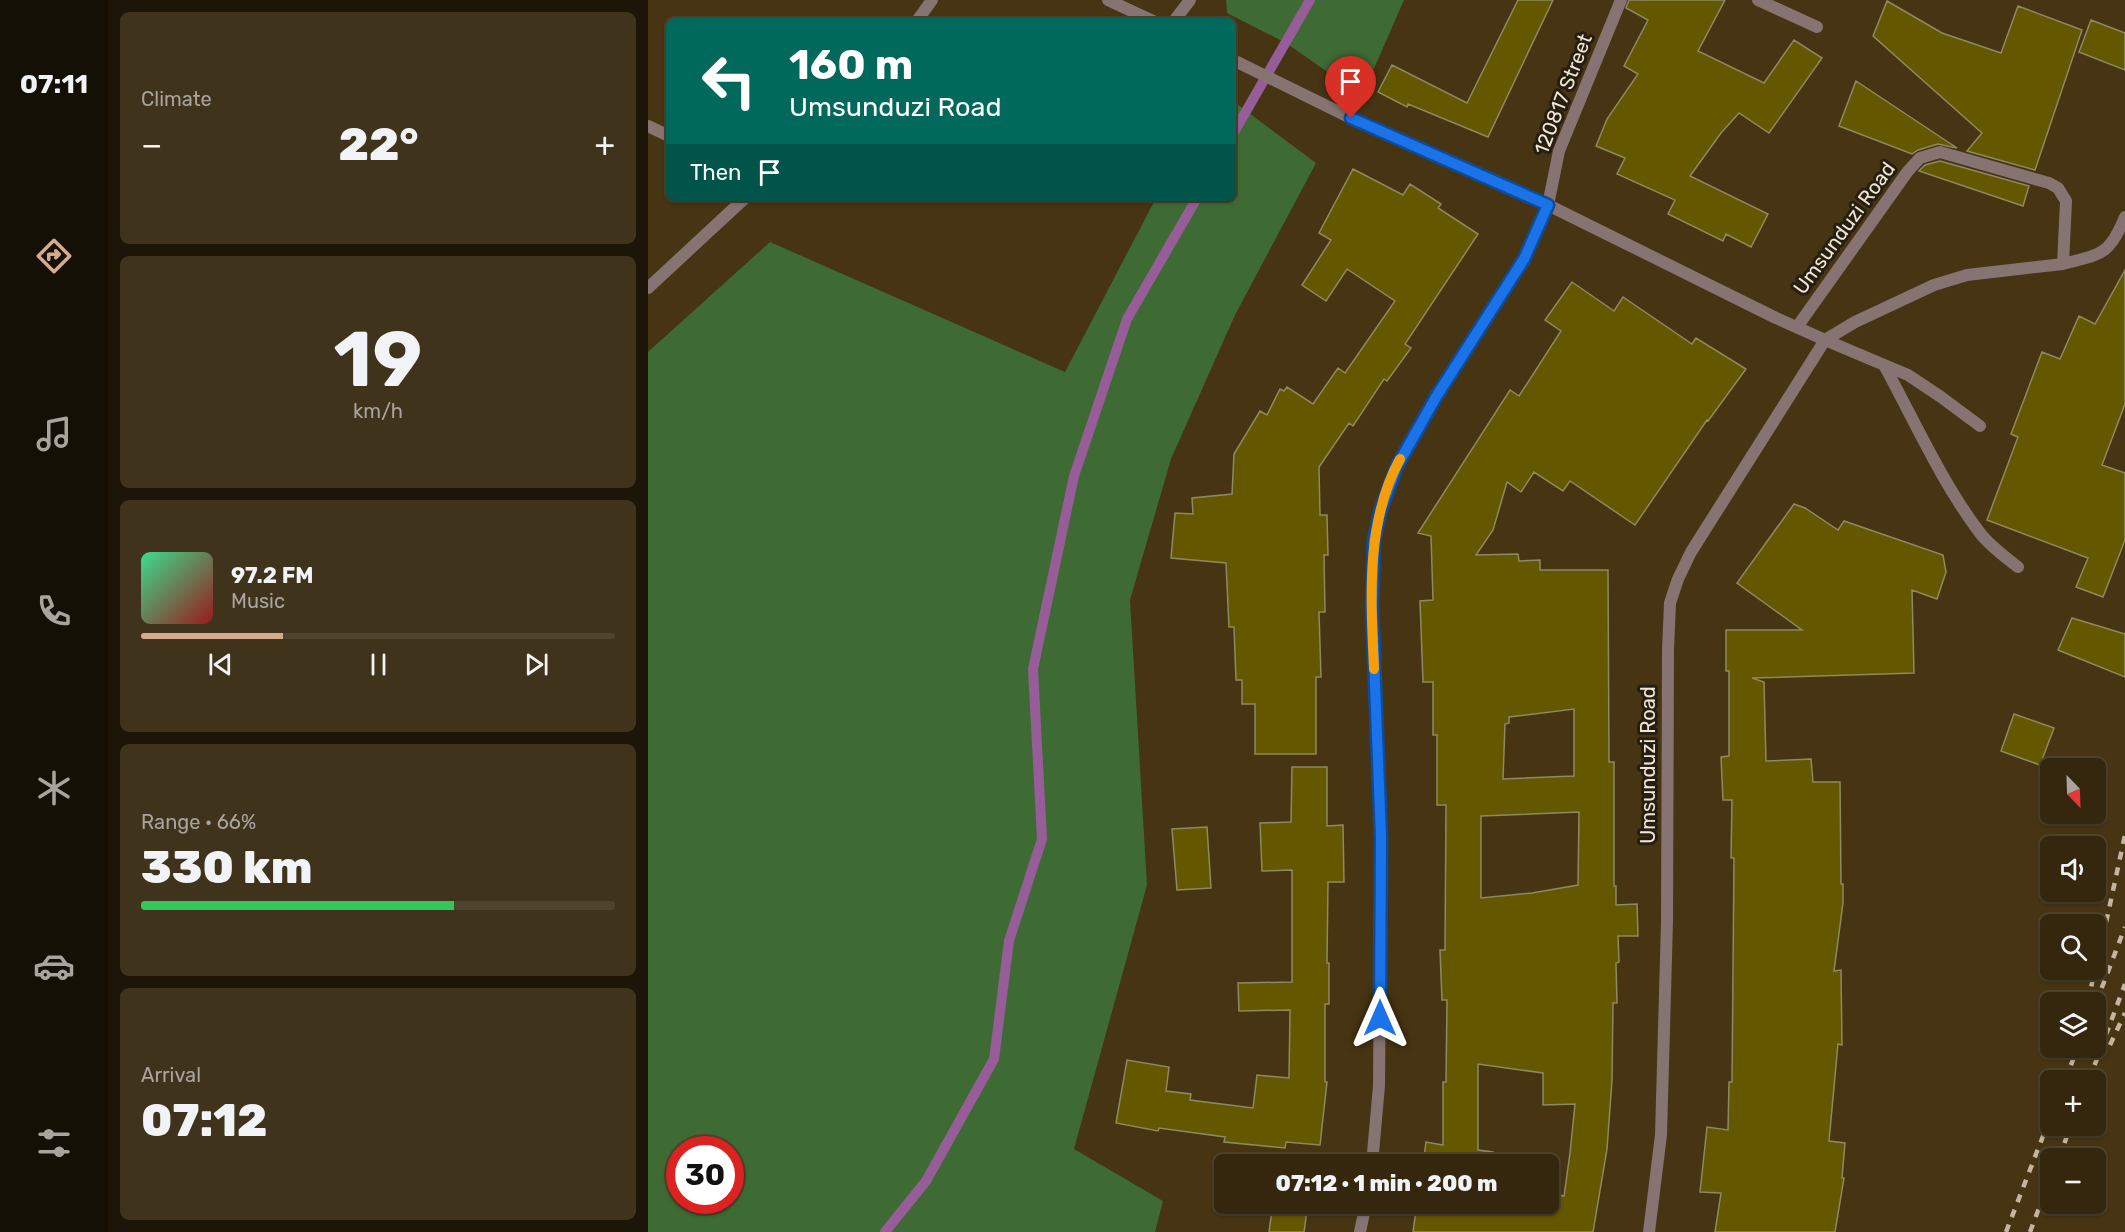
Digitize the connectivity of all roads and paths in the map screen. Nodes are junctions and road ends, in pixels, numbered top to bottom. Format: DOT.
graph roads {
  1 [pos="933,0"];
  2 [pos="1108,0"];
  3 [pos="1190,0"];
  4 [pos="1621,0"];
  5 [pos="1758,0"];
  6 [pos="918,18"];
  7 [pos="1147,18"];
  8 [pos="1176,18"];
  9 [pos="1817,27"];
  10 [pos="1236,61"];
  11 [pos="648,126"];
  12 [pos="666,135"];
  13 [pos="742,201"];
  14 [pos="1548,205"];
  15 [pos="2125,217"];
  16 [pos="2063,264"];
  17 [pos="648,288"];
  18 [pos="1797,327"];
  19 [pos="1825,340"];
  20 [pos="1884,365"];
  21 [pos="1980,426"];
  22 [pos="2018,567"];
  23 [pos="1373,1154"];
  24 [pos="1364,1214"];
  25 [pos="1360,1232"];
  26 [pos="1649,1232"];
  1 -- 6 [label="street"];
  2 -- 7 [label="street"];
  3 -- 8 [label="street"];
  4 -- 14 [label="street, 120817 Street"];
  5 -- 9 [label="street"];
  10 -- 14 [label="street"];
  11 -- 12 [label="street"];
  13 -- 17 [label="street"];
  14 -- 18 [label="street"];
  14 -- 23 [label="street, 120817 Street"];
  15 -- 16 [label="street"];
  16 -- 18 [label="street, Umsunduzi Road"];
  16 -- 19 [label="street, Umsunduzi Road"];
  18 -- 19 [label="street"];
  19 -- 20 [label="street"];
  19 -- 26 [label="street, Umsunduzi Road"];
  20 -- 21 [label="street"];
  20 -- 22 [label="street"];
  24 -- 25 [label="street"];
}
